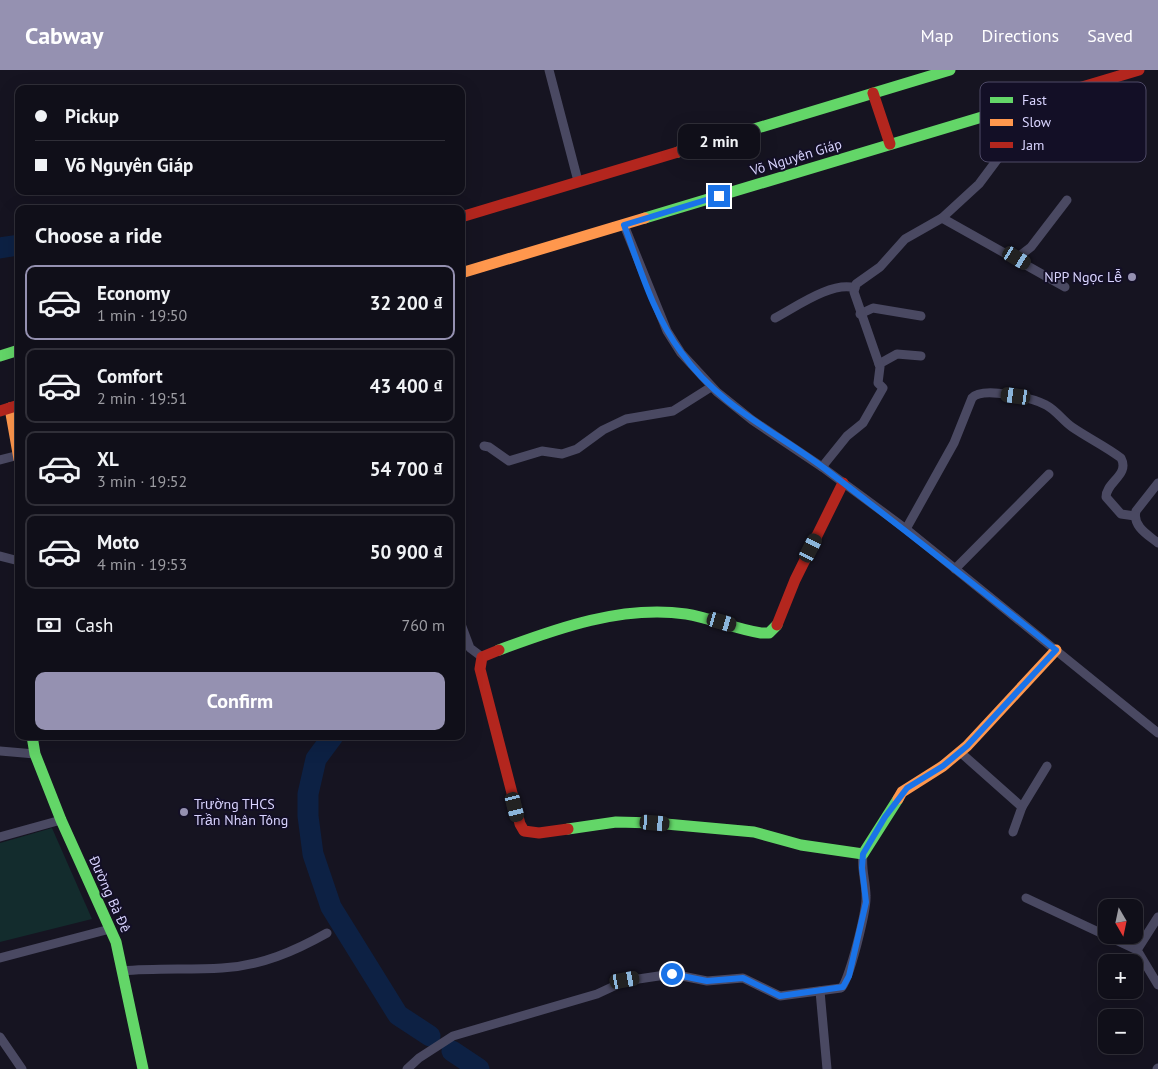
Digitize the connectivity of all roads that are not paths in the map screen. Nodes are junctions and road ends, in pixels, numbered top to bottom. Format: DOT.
graph roads {
  1 [pos="549,70"];
  2 [pos="950,70"];
  3 [pos="1139,70"];
  4 [pos="1098,82"];
  5 [pos="873,93"];
  6 [pos="980,117"];
  7 [pos="890,144"];
  8 [pos="995,162"];
  9 [pos="578,181"];
  10 [pos="1067,200"];
  11 [pos="465,215"];
  12 [pos="942,218"];
  13 [pos="624,225"];
  14 [pos="1017,258"];
  15 [pos="465,273"];
  16 [pos="1065,287"];
  17 [pos="855,288"];
  18 [pos="860,314"];
  19 [pos="921,316"];
  20 [pos="775,318"];
  21 [pos="15,351"];
  22 [pos="0,356"];
  23 [pos="921,356"];
  24 [pos="878,364"];
  25 [pos="711,387"];
  26 [pos="10,408"];
  27 [pos="15,434"];
  28 [pos="484,446"];
  29 [pos="15,456"];
  30 [pos="0,460"];
  31 [pos="822,467"];
  32 [pos="1049,474"];
  33 [pos="843,483"];
  34 [pos="1158,483"];
  35 [pos="1135,516"];
  36 [pos="906,530"];
  37 [pos="1158,543"];
  38 [pos="0,556"];
  39 [pos="15,560"];
  40 [pos="956,569"];
  41 [pos="465,635"];
  42 [pos="1056,650"];
  43 [pos="482,658"];
  44 [pos="1158,733"];
  45 [pos="33,740"];
  46 [pos="0,751"];
  47 [pos="960,752"];
  48 [pos="35,754"];
  49 [pos="1047,766"];
  50 [pos="1022,807"];
  51 [pos="61,820"];
  52 [pos="1013,832"];
  53 [pos="0,837"];
  54 [pos="863,854"];
  55 [pos="1026,898"];
  56 [pos="1158,917"];
  57 [pos="110,929"];
  58 [pos="327,933"];
  59 [pos="1137,950"];
  60 [pos="0,958"];
  61 [pos="122,972"];
  62 [pos="1158,985"];
  63 [pos="820,991"];
  64 [pos="0,1037"];
  65 [pos="22,1069"];
  66 [pos="143,1069"];
  67 [pos="407,1069"];
  68 [pos="827,1069"];
  1 -- 9 [label="street"];
  2 -- 5 [label="street"];
  3 -- 4 [label="street, Võ Nguyên Giáp"];
  5 -- 7 [label="street"];
  5 -- 9 [label="street"];
  6 -- 7 [label="street, Võ Nguyên Giáp"];
  7 -- 13 [label="street, Võ Nguyên Giáp"];
  8 -- 12 [label="street"];
  9 -- 11 [label="street"];
  10 -- 14 [label="street"];
  12 -- 14 [label="street"];
  12 -- 17 [label="street"];
  13 -- 15 [label="street, Võ Nguyên Giáp"];
  13 -- 25 [label="street"];
  14 -- 16 [label="street"];
  17 -- 18 [label="street"];
  17 -- 20 [label="street"];
  18 -- 19 [label="street"];
  18 -- 24 [label="street"];
  21 -- 22 [label="street"];
  23 -- 24 [label="street"];
  24 -- 31 [label="street"];
  25 -- 28 [label="street"];
  25 -- 31 [label="street"];
  26 -- 27 [label="street"];
  29 -- 30 [label="street"];
  31 -- 33 [label="street"];
  32 -- 40 [label="street"];
  33 -- 36 [label="street"];
  33 -- 43 [label="street"];
  34 -- 35 [label="street"];
  35 -- 36 [label="street"];
  35 -- 37 [label="street"];
  36 -- 40 [label="street"];
  38 -- 39 [label="street"];
  40 -- 42 [label="street"];
  41 -- 43 [label="street"];
  42 -- 44 [label="street"];
  42 -- 47 [label="street"];
  43 -- 54 [label="street"];
  45 -- 48 [label="street, Đường Bà Đê"];
  46 -- 48 [label="street"];
  47 -- 50 [label="street"];
  47 -- 54 [label="street"];
  48 -- 51 [label="street, Đường Bà Đê"];
  49 -- 50 [label="street"];
  50 -- 52 [label="street"];
  51 -- 53 [label="street"];
  51 -- 57 [label="street, Đường Bà Đê"];
  54 -- 63 [label="street"];
  55 -- 59 [label="street"];
  56 -- 59 [label="street"];
  57 -- 60 [label="street"];
  57 -- 61 [label="street, Đường Bà Đê"];
  58 -- 61 [label="street"];
  59 -- 62 [label="street"];
  61 -- 66 [label="street, Đường Bà Đê"];
  63 -- 67 [label="street"];
  63 -- 68 [label="street"];
  64 -- 65 [label="street"];
}
